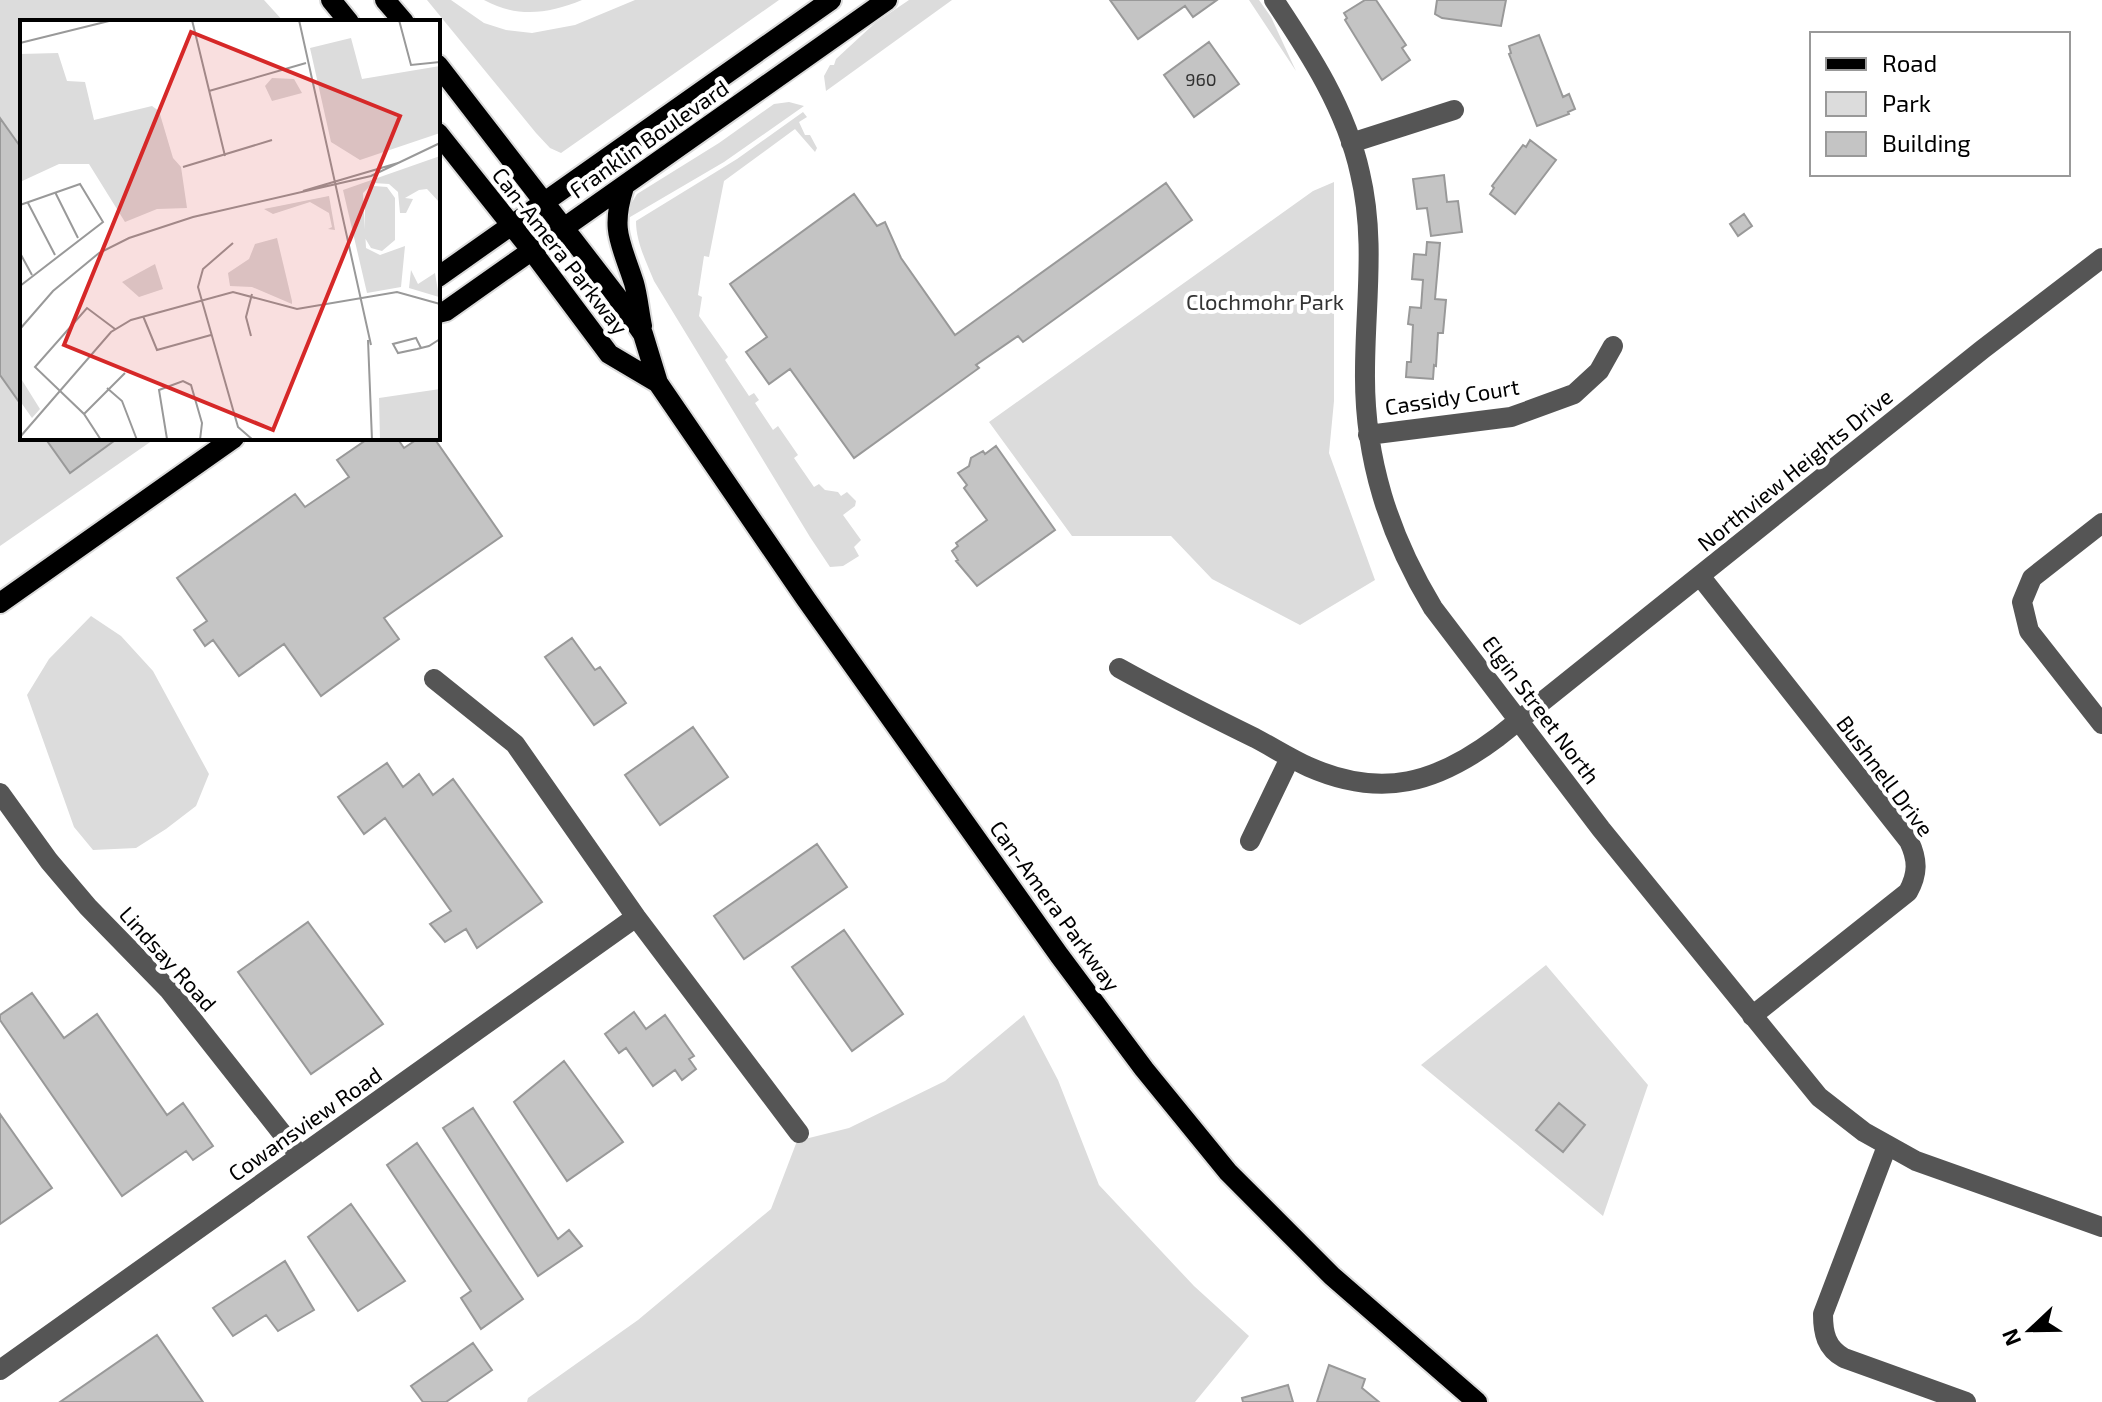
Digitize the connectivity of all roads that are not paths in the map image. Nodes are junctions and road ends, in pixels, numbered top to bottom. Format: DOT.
graph roads {
  1 [pos="331,0"];
  2 [pos="385,0"];
  3 [pos="831,0"];
  4 [pos="887,0"];
  5 [pos="1274,0"];
  6 [pos="347,20"];
  7 [pos="402,20"];
  8 [pos="440,68"];
  9 [pos="1454,110"];
  10 [pos="440,135"];
  11 [pos="1351,143"];
  12 [pos="624,187"];
  13 [pos="545,203"];
  14 [pos="512,225"];
  15 [pos="564,228"];
  16 [pos="532,251"];
  17 [pos="2102,258"];
  18 [pos="440,276"];
  19 [pos="440,312"];
  20 [pos="643,334"];
  21 [pos="1613,346"];
  22 [pos="658,383"];
  23 [pos="1368,435"];
  24 [pos="231,440"];
  25 [pos="2102,523"];
  26 [pos="1700,576"];
  27 [pos="0,603"];
  28 [pos="1119,668"];
  29 [pos="434,679"];
  30 [pos="1519,721"];
  31 [pos="2102,724"];
  32 [pos="1290,758"];
  33 [pos="0,793"];
  34 [pos="1250,841"];
  35 [pos="636,917"];
  36 [pos="1752,1016"];
  37 [pos="799,1133"];
  38 [pos="1887,1146"];
  39 [pos="300,1156"];
  40 [pos="2102,1227"];
  41 [pos="0,1370"];
  42 [pos="1477,1402"];
  43 [pos="1966,1402"];
  1 -- 6 [label="main road"];
  2 -- 7 [label="main road"];
  3 -- 13 [label="main road, Franklin Boulevard"];
  4 -- 12 [label="main road, Franklin Boulevard"];
  5 -- 11 [label="street, Elgin Street North"];
  8 -- 13 [label="main road, Can-Amera Parkway"];
  9 -- 11 [label="street"];
  10 -- 14 [label="main road, Can-Amera Parkway"];
  11 -- 23 [label="street, Elgin Street North"];
  12 -- 15 [label="main road, Franklin Boulevard"];
  12 -- 20 [label="main road"];
  13 -- 14 [label="main road, Franklin Boulevard"];
  13 -- 15 [label="main road, Can-Amera Parkway"];
  14 -- 16 [label="main road, Can-Amera Parkway"];
  14 -- 18 [label="main road, Franklin Boulevard"];
  15 -- 16 [label="main road, Franklin Boulevard"];
  15 -- 20 [label="main road, Can-Amera Parkway"];
  16 -- 19 [label="main road, Franklin Boulevard"];
  16 -- 22 [label="main road, Can-Amera Parkway"];
  17 -- 26 [label="street, Northview Heights Drive"];
  20 -- 22 [label="main road, Can-Amera Parkway"];
  21 -- 23 [label="street, Cassidy Court"];
  22 -- 42 [label="main road, Can-Amera Parkway"];
  23 -- 30 [label="street, Elgin Street North"];
  24 -- 27 [label="main road"];
  25 -- 31 [label="street"];
  26 -- 30 [label="street, Northview Heights Drive"];
  26 -- 36 [label="street, Bushnell Drive"];
  28 -- 32 [label="street, Northview Heights Drive"];
  29 -- 35 [label="street"];
  30 -- 32 [label="street, Northview Heights Drive"];
  30 -- 36 [label="street, Elgin Street North"];
  32 -- 34 [label="street"];
  33 -- 39 [label="street, Lindsay Road"];
  35 -- 37 [label="street"];
  35 -- 39 [label="street, Cowansview Road"];
  36 -- 38 [label="street, Elgin Street North"];
  38 -- 40 [label="street, Elgin Street North"];
  38 -- 43 [label="street"];
  39 -- 41 [label="street, Cowansview Road"];
}
